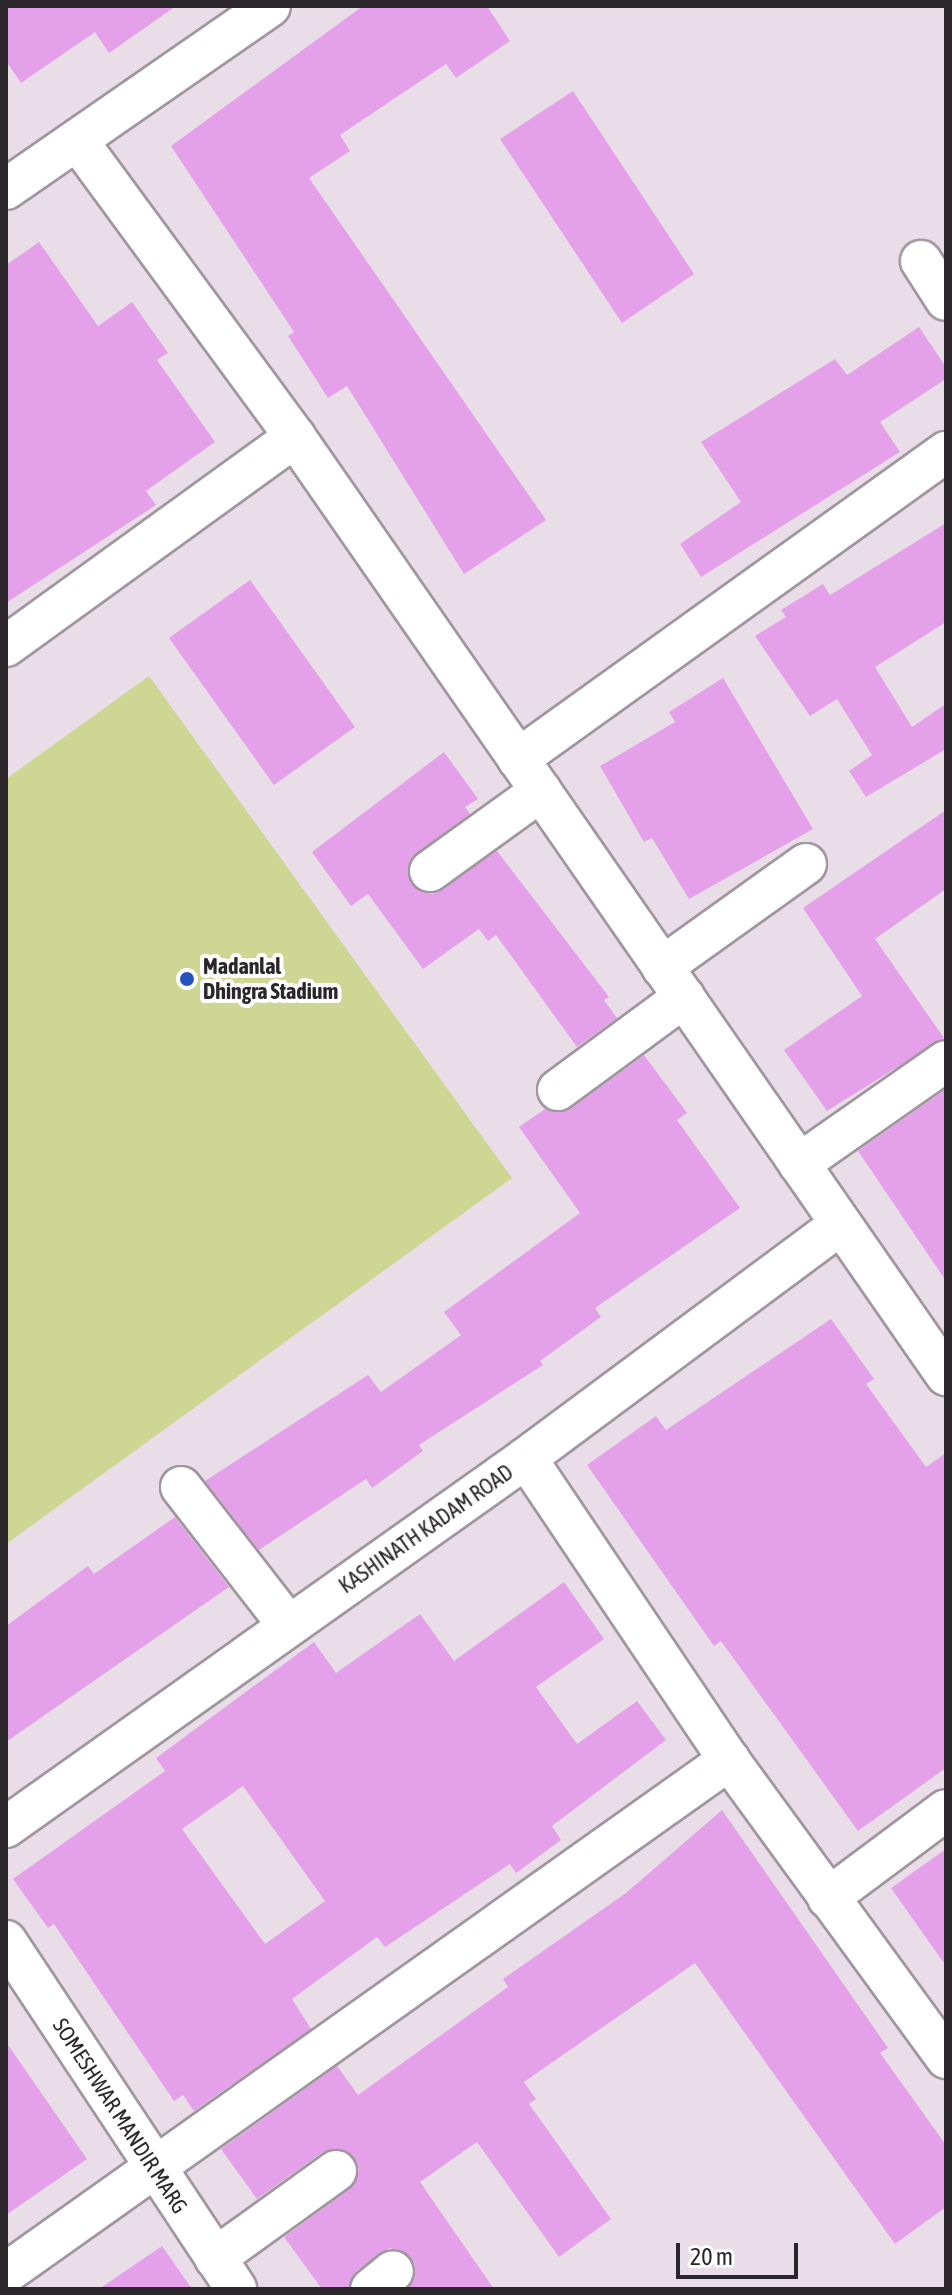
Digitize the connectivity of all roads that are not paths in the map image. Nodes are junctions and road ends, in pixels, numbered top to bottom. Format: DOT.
graph roads {
  1 [pos="270,6"];
  2 [pos="220,20"];
  3 [pos="77,140"];
  4 [pos="6,189"];
  5 [pos="921,261"];
  6 [pos="946,300"];
  7 [pos="295,437"];
  8 [pos="946,452"];
  9 [pos="6,646"];
  10 [pos="518,759"];
  11 [pos="541,791"];
  12 [pos="806,864"];
  13 [pos="430,871"];
  14 [pos="673,982"];
  15 [pos="946,1061"];
  16 [pos="558,1090"];
  17 [pos="799,1164"];
  18 [pos="841,1224"];
  19 [pos="933,1330"];
  20 [pos="946,1375"];
  21 [pos="526,1458"];
  22 [pos="181,1487"];
  23 [pos="289,1626"];
  24 [pos="729,1760"];
  25 [pos="946,1810"];
  26 [pos="6,1827"];
  27 [pos="828,1898"];
  28 [pos="6,1941"];
  29 [pos="946,2058"];
  30 [pos="153,2167"];
  31 [pos="336,2171"];
  32 [pos="6,2273"];
  33 [pos="226,2274"];
  1 -- 2 [label="street"];
  2 -- 3 [label="street"];
  3 -- 4 [label="street"];
  3 -- 7 [label="street"];
  5 -- 6 [label="street"];
  7 -- 9 [label="street"];
  7 -- 10 [label="street"];
  8 -- 10 [label="street"];
  10 -- 11 [label="street"];
  11 -- 13 [label="street"];
  11 -- 14 [label="street"];
  12 -- 14 [label="street"];
  14 -- 16 [label="street"];
  14 -- 17 [label="street"];
  15 -- 17 [label="street"];
  17 -- 18 [label="street"];
  18 -- 19 [label="street"];
  18 -- 21 [label="street, KASHINATH KADAM ROAD"];
  19 -- 20 [label="street"];
  21 -- 23 [label="street, KASHINATH KADAM ROAD"];
  21 -- 24 [label="street"];
  22 -- 23 [label="street"];
  23 -- 26 [label="street, KASHINATH KADAM ROAD"];
  24 -- 27 [label="street"];
  24 -- 30 [label="street"];
  25 -- 27 [label="street"];
  27 -- 29 [label="street"];
  28 -- 30 [label="street, SOMESHWAR MANDIR MARG"];
  30 -- 32 [label="street"];
  30 -- 33 [label="street, SOMESHWAR MANDIR MARG"];
  31 -- 33 [label="street"];
}
